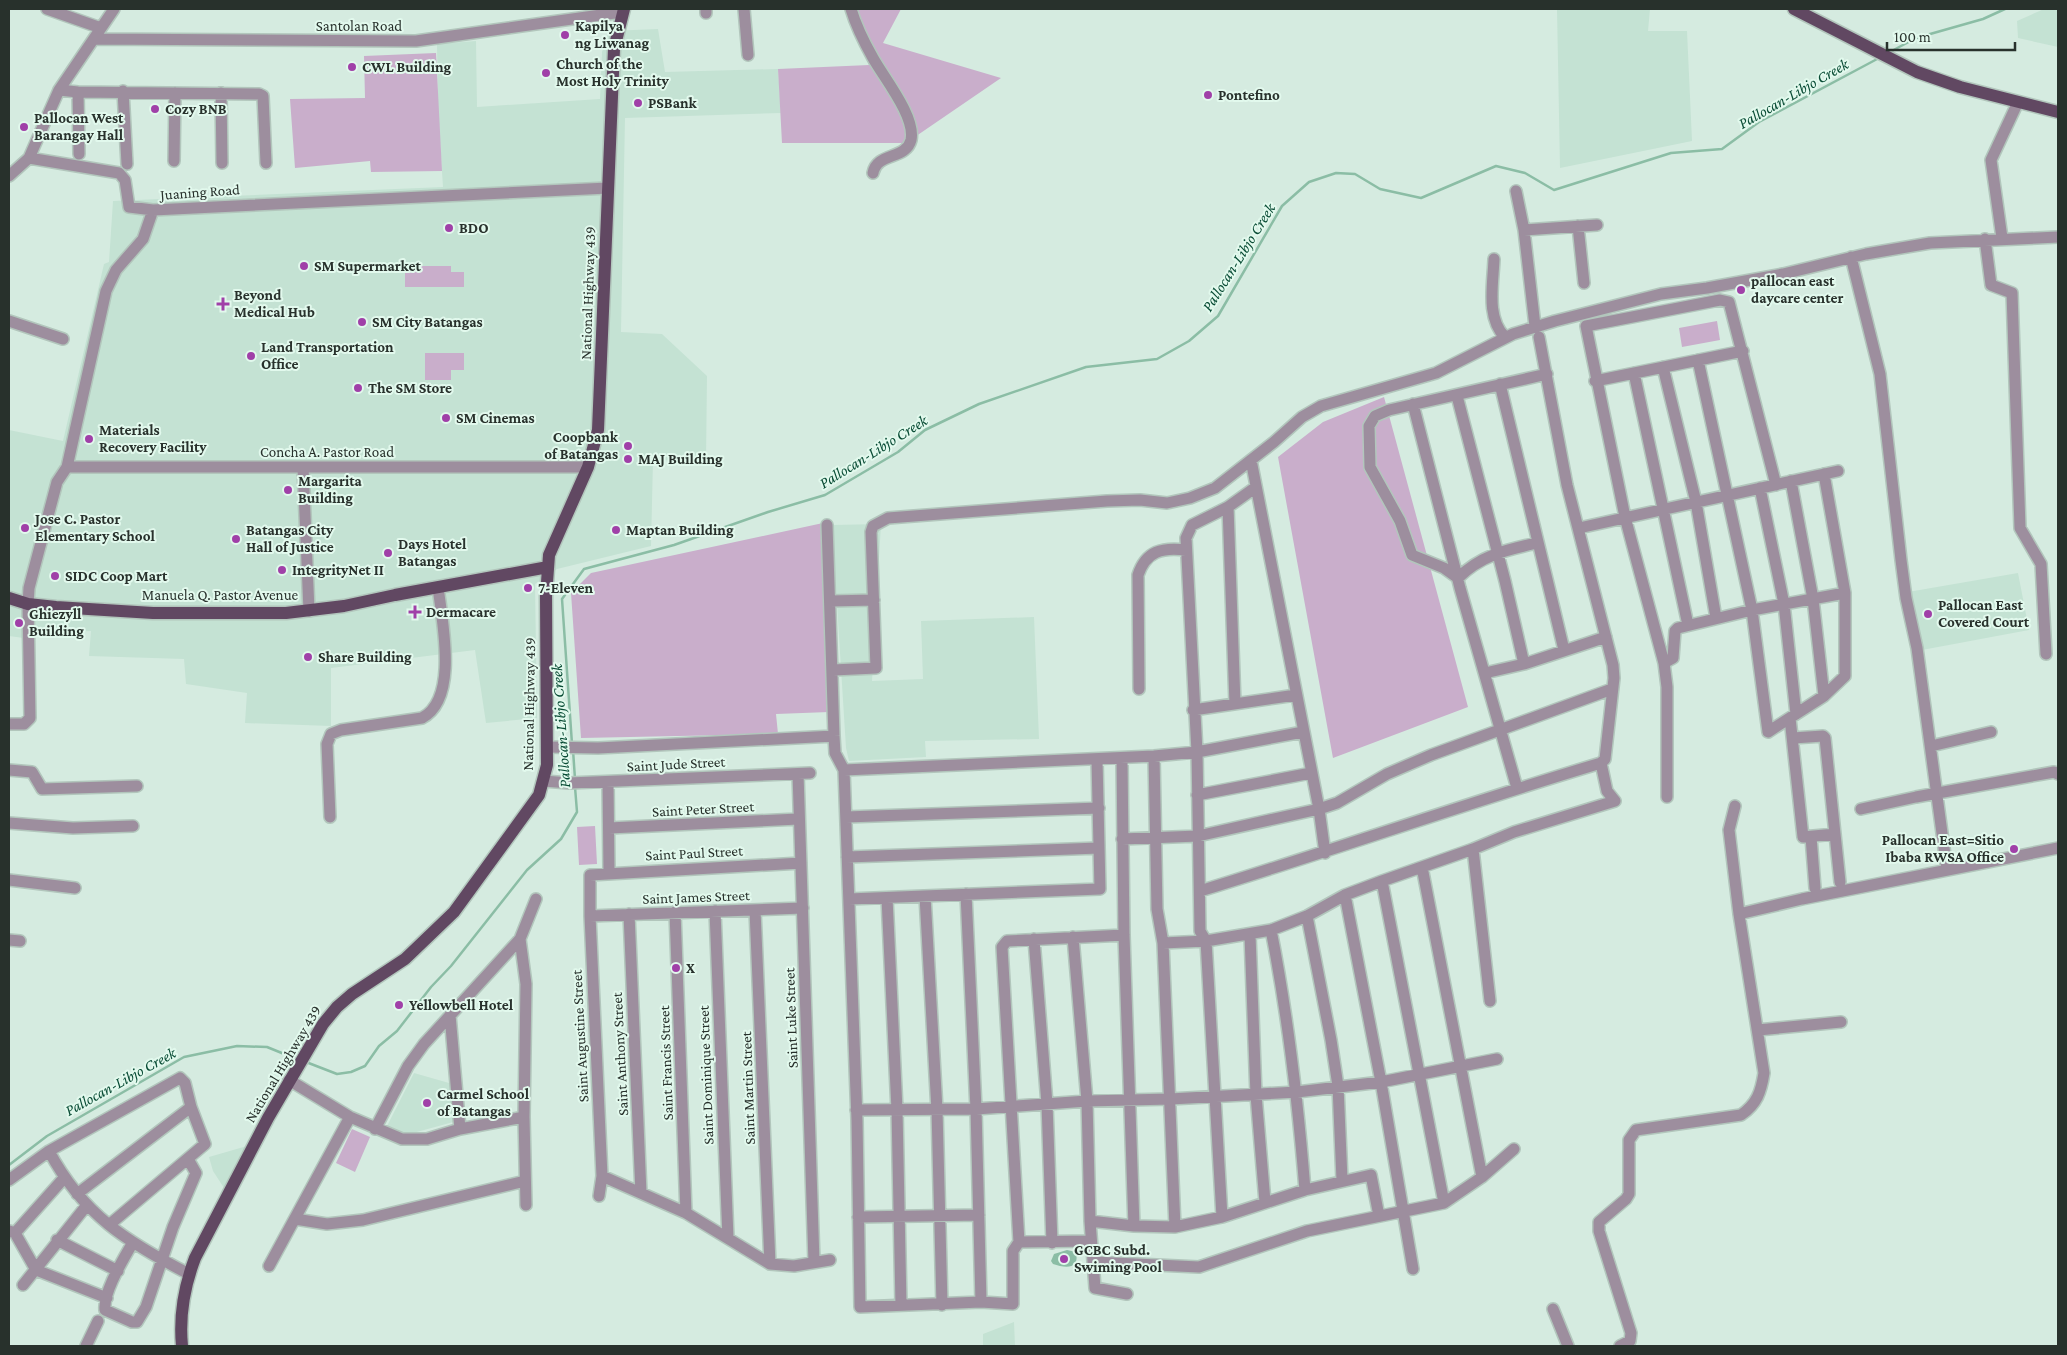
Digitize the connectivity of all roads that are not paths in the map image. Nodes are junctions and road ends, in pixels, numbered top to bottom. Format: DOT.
graph roads {
  1 [pos="47,9"];
  2 [pos="114,9"];
  3 [pos="744,9"];
  4 [pos="851,9"];
  5 [pos="1794,9"];
  6 [pos="623,10"];
  7 [pos="100,28"];
  8 [pos="94,39"];
  9 [pos="748,55"];
  10 [pos="59,90"];
  11 [pos="78,92"];
  12 [pos="124,92"];
  13 [pos="175,93"];
  14 [pos="221,93"];
  15 [pos="2018,102"];
  16 [pos="2058,112"];
  17 [pos="79,154"];
  18 [pos="30,158"];
  19 [pos="174,161"];
  20 [pos="222,163"];
  21 [pos="266,163"];
  22 [pos="127,164"];
  23 [pos="873,173"];
  24 [pos="9,176"];
  25 [pos="608,188"];
  26 [pos="1516,191"];
  27 [pos="153,210"];
  28 [pos="1597,225"];
  29 [pos="1578,226"];
  30 [pos="1524,230"];
  31 [pos="2058,237"];
  32 [pos="2002,238"];
  33 [pos="1985,240"];
  34 [pos="1851,257"];
  35 [pos="1494,259"];
  36 [pos="1584,283"];
  37 [pos="9,321"];
  38 [pos="1537,332"];
  39 [pos="1505,337"];
  40 [pos="63,339"];
  41 [pos="1743,351"];
  42 [pos="1698,360"];
  43 [pos="1663,367"];
  44 [pos="1634,373"];
  45 [pos="1547,374"];
  46 [pos="1595,381"];
  47 [pos="1500,384"];
  48 [pos="1457,396"];
  49 [pos="1413,404"];
  50 [pos="1251,460"];
  51 [pos="67,467"];
  52 [pos="304,467"];
  53 [pos="588,467"];
  54 [pos="1838,471"];
  55 [pos="1824,474"];
  56 [pos="1791,482"];
  57 [pos="1776,485"];
  58 [pos="1256,487"];
  59 [pos="1760,488"];
  60 [pos="1728,495"];
  61 [pos="1696,502"];
  62 [pos="1228,507"];
  63 [pos="1664,509"];
  64 [pos="1625,518"];
  65 [pos="828,524"];
  66 [pos="1579,528"];
  67 [pos="1537,543"];
  68 [pos="1186,550"];
  69 [pos="1498,552"];
  70 [pos="548,567"];
  71 [pos="1458,578"];
  72 [pos="438,587"];
  73 [pos="1845,592"];
  74 [pos="9,598"];
  75 [pos="1813,599"];
  76 [pos="874,600"];
  77 [pos="830,601"];
  78 [pos="28,604"];
  79 [pos="1784,604"];
  80 [pos="1752,610"];
  81 [pos="309,611"];
  82 [pos="1716,618"];
  83 [pos="1688,624"];
  84 [pos="1606,637"];
  85 [pos="1564,650"];
  86 [pos="2046,654"];
  87 [pos="1664,663"];
  88 [pos="1524,664"];
  89 [pos="833,670"];
  90 [pos="1485,673"];
  91 [pos="1139,689"];
  92 [pos="1612,689"];
  93 [pos="1296,695"];
  94 [pos="1824,696"];
  95 [pos="1235,704"];
  96 [pos="1193,710"];
  97 [pos="1793,716"];
  98 [pos="9,724"];
  99 [pos="1502,730"];
  100 [pos="1303,732"];
  101 [pos="1991,732"];
  102 [pos="834,736"];
  103 [pos="1793,738"];
  104 [pos="1931,746"];
  105 [pos="547,747"];
  106 [pos="1196,752"];
  107 [pos="1154,756"];
  108 [pos="1122,759"];
  109 [pos="1097,760"];
  110 [pos="1601,763"];
  111 [pos="9,770"];
  112 [pos="844,770"];
  113 [pos="1311,772"];
  114 [pos="804,773"];
  115 [pos="2058,774"];
  116 [pos="544,781"];
  117 [pos="608,782"];
  118 [pos="137,786"];
  119 [pos="1518,788"];
  120 [pos="1937,794"];
  121 [pos="1197,795"];
  122 [pos="1667,797"];
  123 [pos="1735,806"];
  124 [pos="1098,808"];
  125 [pos="1319,809"];
  126 [pos="1861,809"];
  127 [pos="330,817"];
  128 [pos="846,817"];
  129 [pos="798,819"];
  130 [pos="9,823"];
  131 [pos="133,826"];
  132 [pos="609,828"];
  133 [pos="1835,834"];
  134 [pos="1198,836"];
  135 [pos="1156,837"];
  136 [pos="1811,837"];
  137 [pos="1122,839"];
  138 [pos="1099,848"];
  139 [pos="2058,848"];
  140 [pos="1473,849"];
  141 [pos="1325,853"];
  142 [pos="847,857"];
  143 [pos="801,863"];
  144 [pos="1422,867"];
  145 [pos="1947,870"];
  146 [pos="609,872"];
  147 [pos="590,875"];
  148 [pos="9,880"];
  149 [pos="1382,881"];
  150 [pos="1840,882"];
  151 [pos="75,888"];
  152 [pos="1815,888"];
  153 [pos="1200,891"];
  154 [pos="966,894"];
  155 [pos="1345,895"];
  156 [pos="925,896"];
  157 [pos="887,898"];
  158 [pos="536,899"];
  159 [pos="848,899"];
  160 [pos="803,908"];
  161 [pos="755,910"];
  162 [pos="715,911"];
  163 [pos="675,912"];
  164 [pos="629,914"];
  165 [pos="1739,914"];
  166 [pos="590,916"];
  167 [pos="1307,916"];
  168 [pos="1271,930"];
  169 [pos="1124,934"];
  170 [pos="1250,935"];
  171 [pos="1073,937"];
  172 [pos="1034,938"];
  173 [pos="520,939"];
  174 [pos="1206,941"];
  175 [pos="1163,944"];
  176 [pos="1490,1001"];
  177 [pos="450,1015"];
  178 [pos="1841,1022"];
  179 [pos="1758,1030"];
  180 [pos="1497,1059"];
  181 [pos="1460,1065"];
  182 [pos="1420,1074"];
  183 [pos="291,1076"];
  184 [pos="1381,1082"];
  185 [pos="1338,1086"];
  186 [pos="1297,1092"];
  187 [pos="1256,1095"];
  188 [pos="1214,1096"];
  189 [pos="1130,1099"];
  190 [pos="1170,1099"];
  191 [pos="1087,1101"];
  192 [pos="1047,1104"];
  193 [pos="1012,1106"];
  194 [pos="191,1108"];
  195 [pos="976,1109"];
  196 [pos="856,1110"];
  197 [pos="897,1110"];
  198 [pos="937,1110"];
  199 [pos="350,1117"];
  200 [pos="524,1117"];
  201 [pos="375,1129"];
  202 [pos="460,1129"];
  203 [pos="1514,1149"];
  204 [pos="49,1151"];
  205 [pos="188,1159"];
  206 [pos="602,1176"];
  207 [pos="64,1178"];
  208 [pos="1482,1178"];
  209 [pos="9,1180"];
  210 [pos="1342,1180"];
  211 [pos="525,1181"];
  212 [pos="1305,1190"];
  213 [pos="641,1193"];
  214 [pos="77,1194"];
  215 [pos="599,1196"];
  216 [pos="1265,1202"];
  217 [pos="1444,1203"];
  218 [pos="87,1205"];
  219 [pos="526,1205"];
  220 [pos="1404,1211"];
  221 [pos="686,1213"];
  222 [pos="979,1215"];
  223 [pos="858,1216"];
  224 [pos="1380,1216"];
  225 [pos="900,1217"];
  226 [pos="940,1217"];
  227 [pos="1222,1217"];
  228 [pos="295,1219"];
  229 [pos="1090,1220"];
  230 [pos="109,1225"];
  231 [pos="1134,1226"];
  232 [pos="1175,1227"];
  233 [pos="12,1232"];
  234 [pos="728,1238"];
  235 [pos="58,1240"];
  236 [pos="1091,1241"];
  237 [pos="1019,1242"];
  238 [pos="1052,1243"];
  239 [pos="132,1244"];
  240 [pos="830,1260"];
  241 [pos="162,1261"];
  242 [pos="814,1262"];
  243 [pos="1093,1262"];
  244 [pos="770,1264"];
  245 [pos="269,1266"];
  246 [pos="1413,1269"];
  247 [pos="36,1270"];
  248 [pos="118,1270"];
  249 [pos="189,1274"];
  250 [pos="23,1285"];
  251 [pos="1126,1294"];
  252 [pos="107,1298"];
  253 [pos="981,1302"];
  254 [pos="901,1305"];
  255 [pos="942,1305"];
  256 [pos="1554,1309"];
  257 [pos="98,1321"];
  258 [pos="86,1346"];
  259 [pos="182,1346"];
  260 [pos="1568,1346"];
  261 [pos="1620,1346"];
  1 -- 7 [label="street"];
  2 -- 7 [label="street"];
  3 -- 9 [label="street"];
  4 -- 23 [label="street"];
  5 -- 15 [label="main road"];
  6 -- 8 [label="street, Santolan Road"];
  6 -- 25 [label="main road, National Highway 439"];
  7 -- 8 [label="street"];
  8 -- 10 [label="street"];
  10 -- 11 [label="street"];
  10 -- 18 [label="street"];
  11 -- 12 [label="street"];
  11 -- 17 [label="street"];
  12 -- 13 [label="street"];
  12 -- 22 [label="street"];
  13 -- 14 [label="street"];
  13 -- 19 [label="street"];
  14 -- 20 [label="street"];
  14 -- 21 [label="street"];
  15 -- 16 [label="main road"];
  15 -- 32 [label="street"];
  18 -- 24 [label="street"];
  18 -- 27 [label="street"];
  25 -- 27 [label="street, Juaning Road"];
  25 -- 53 [label="main road, National Highway 439"];
  26 -- 30 [label="street"];
  27 -- 51 [label="street, Juaning Road"];
  28 -- 29 [label="street"];
  29 -- 30 [label="street"];
  29 -- 36 [label="street"];
  30 -- 38 [label="street"];
  31 -- 32 [label="street"];
  32 -- 33 [label="street"];
  33 -- 34 [label="street"];
  33 -- 86 [label="street"];
  34 -- 38 [label="street"];
  34 -- 104 [label="street"];
  35 -- 39 [label="street"];
  37 -- 40 [label="street"];
  38 -- 39 [label="street"];
  38 -- 45 [label="street"];
  39 -- 50 [label="street"];
  41 -- 42 [label="street"];
  41 -- 46 [label="street"];
  41 -- 57 [label="street"];
  42 -- 43 [label="street"];
  42 -- 60 [label="street"];
  43 -- 44 [label="street"];
  43 -- 61 [label="street"];
  44 -- 46 [label="street"];
  44 -- 63 [label="street"];
  45 -- 47 [label="street"];
  45 -- 66 [label="street"];
  46 -- 64 [label="street"];
  47 -- 48 [label="street"];
  47 -- 67 [label="street"];
  48 -- 49 [label="street"];
  48 -- 69 [label="street"];
  49 -- 71 [label="street"];
  49 -- 71 [label="street"];
  50 -- 58 [label="street"];
  50 -- 76 [label="street"];
  51 -- 52 [label="street, Concha A. Pastor Road"];
  51 -- 78 [label="street, Juaning Road"];
  52 -- 53 [label="street, Concha A. Pastor Road"];
  52 -- 81 [label="street"];
  53 -- 70 [label="main road, National Highway 439"];
  54 -- 55 [label="street"];
  55 -- 56 [label="street"];
  55 -- 73 [label="street"];
  56 -- 57 [label="street"];
  56 -- 75 [label="street"];
  57 -- 59 [label="street"];
  58 -- 62 [label="street"];
  58 -- 93 [label="street"];
  59 -- 60 [label="street"];
  59 -- 79 [label="street"];
  60 -- 61 [label="street"];
  60 -- 80 [label="street"];
  61 -- 63 [label="street"];
  61 -- 82 [label="street"];
  62 -- 68 [label="street"];
  62 -- 95 [label="street"];
  63 -- 64 [label="street"];
  63 -- 83 [label="street"];
  64 -- 66 [label="street"];
  64 -- 87 [label="street"];
  65 -- 77 [label="street"];
  66 -- 84 [label="street"];
  67 -- 69 [label="street"];
  67 -- 85 [label="street"];
  68 -- 91 [label="street"];
  68 -- 96 [label="street"];
  69 -- 71 [label="street"];
  69 -- 88 [label="street"];
  70 -- 72 [label="main road, Manuela Q. Pastor Avenue"];
  70 -- 105 [label="main road, National Highway 439"];
  71 -- 90 [label="street"];
  72 -- 81 [label="main road, Manuela Q. Pastor Avenue"];
  72 -- 127 [label="street"];
  73 -- 75 [label="street"];
  73 -- 94 [label="street"];
  74 -- 78 [label="main road, Manuela Q. Pastor Avenue"];
  75 -- 79 [label="street"];
  75 -- 94 [label="street"];
  76 -- 77 [label="street"];
  76 -- 89 [label="street"];
  77 -- 89 [label="street"];
  78 -- 81 [label="main road, Manuela Q. Pastor Avenue"];
  78 -- 98 [label="street, Juaning Road"];
  79 -- 80 [label="street"];
  79 -- 97 [label="street"];
  80 -- 82 [label="street"];
  80 -- 97 [label="street"];
  82 -- 83 [label="street"];
  83 -- 87 [label="street"];
  84 -- 85 [label="street"];
  84 -- 92 [label="street"];
  85 -- 88 [label="street"];
  87 -- 122 [label="street"];
  88 -- 90 [label="street"];
  89 -- 102 [label="street"];
  90 -- 99 [label="street"];
  92 -- 99 [label="street"];
  92 -- 110 [label="street"];
  93 -- 95 [label="street"];
  93 -- 100 [label="street"];
  94 -- 97 [label="street"];
  95 -- 96 [label="street"];
  96 -- 106 [label="street"];
  97 -- 103 [label="street"];
  99 -- 119 [label="street"];
  99 -- 125 [label="street"];
  100 -- 106 [label="street"];
  100 -- 113 [label="street"];
  101 -- 104 [label="street"];
  102 -- 105 [label="street"];
  102 -- 112 [label="street"];
  103 -- 133 [label="street"];
  103 -- 136 [label="street"];
  104 -- 120 [label="street"];
  105 -- 116 [label="main road, National Highway 439"];
  106 -- 107 [label="street"];
  106 -- 121 [label="street"];
  107 -- 108 [label="street"];
  107 -- 135 [label="street"];
  108 -- 109 [label="street"];
  108 -- 137 [label="street"];
  109 -- 112 [label="street"];
  109 -- 124 [label="street"];
  110 -- 119 [label="street"];
  110 -- 140 [label="street"];
  111 -- 118 [label="street"];
  112 -- 128 [label="street"];
  113 -- 121 [label="street"];
  113 -- 125 [label="street"];
  114 -- 117 [label="street, Saint Jude Street"];
  114 -- 129 [label="street, Saint Luke Street"];
  115 -- 120 [label="street"];
  116 -- 117 [label="street, Saint Jude Street"];
  116 -- 183 [label="main road, National Highway 439"];
  117 -- 132 [label="street"];
  119 -- 141 [label="street"];
  120 -- 126 [label="street"];
  120 -- 145 [label="street"];
  121 -- 134 [label="street"];
  123 -- 165 [label="street"];
  124 -- 128 [label="street"];
  124 -- 138 [label="street"];
  125 -- 134 [label="street"];
  125 -- 141 [label="street"];
  128 -- 142 [label="street"];
  129 -- 132 [label="street, Saint Peter Street"];
  129 -- 143 [label="street, Saint Luke Street"];
  130 -- 131 [label="street"];
  132 -- 146 [label="street"];
  133 -- 136 [label="street"];
  133 -- 150 [label="street"];
  134 -- 135 [label="street"];
  134 -- 153 [label="street"];
  135 -- 137 [label="street"];
  135 -- 175 [label="street"];
  136 -- 152 [label="street"];
  137 -- 169 [label="street"];
  138 -- 142 [label="street"];
  138 -- 154 [label="street"];
  139 -- 145 [label="street"];
  140 -- 144 [label="street"];
  140 -- 176 [label="street"];
  141 -- 153 [label="street"];
  142 -- 159 [label="street"];
  143 -- 146 [label="street, Saint Paul Street"];
  143 -- 160 [label="street, Saint Luke Street"];
  144 -- 149 [label="street"];
  144 -- 181 [label="street"];
  145 -- 165 [label="street"];
  146 -- 147 [label="street, Saint Paul Street"];
  147 -- 166 [label="street, Saint Augustine Street"];
  148 -- 151 [label="street"];
  149 -- 155 [label="street"];
  149 -- 182 [label="street"];
  153 -- 174 [label="street"];
  154 -- 156 [label="street"];
  154 -- 195 [label="street"];
  155 -- 167 [label="street"];
  155 -- 184 [label="street"];
  156 -- 157 [label="street"];
  156 -- 198 [label="street"];
  157 -- 159 [label="street"];
  157 -- 197 [label="street"];
  158 -- 173 [label="street"];
  159 -- 196 [label="street"];
  160 -- 161 [label="street, Saint James Street"];
  160 -- 242 [label="street, Saint Luke Street"];
  161 -- 162 [label="street, Saint James Street"];
  161 -- 244 [label="street, Saint Martin Street"];
  162 -- 163 [label="street, Saint James Street"];
  162 -- 234 [label="street, Saint Dominique Street"];
  163 -- 164 [label="street, Saint James Street"];
  163 -- 221 [label="street, Saint Francis Street"];
  164 -- 166 [label="street, Saint James Street"];
  164 -- 213 [label="street, Saint Anthony Street"];
  165 -- 179 [label="street"];
  166 -- 206 [label="street, Saint Augustine Street"];
  167 -- 168 [label="street"];
  167 -- 185 [label="street"];
  168 -- 170 [label="street"];
  168 -- 186 [label="street"];
  169 -- 171 [label="street"];
  169 -- 189 [label="street"];
  170 -- 174 [label="street"];
  170 -- 187 [label="street"];
  171 -- 172 [label="street"];
  171 -- 191 [label="street"];
  172 -- 192 [label="street"];
  172 -- 193 [label="street"];
  173 -- 177 [label="street"];
  173 -- 200 [label="street"];
  174 -- 175 [label="street"];
  174 -- 188 [label="street"];
  175 -- 190 [label="street"];
  177 -- 201 [label="street"];
  177 -- 202 [label="street"];
  178 -- 179 [label="street"];
  179 -- 261 [label="street"];
  180 -- 181 [label="street"];
  181 -- 182 [label="street"];
  181 -- 208 [label="street"];
  182 -- 184 [label="street"];
  182 -- 217 [label="street"];
  183 -- 199 [label="street"];
  183 -- 249 [label="main road, National Highway 439"];
  184 -- 185 [label="street"];
  184 -- 220 [label="street"];
  185 -- 186 [label="street"];
  185 -- 210 [label="street"];
  186 -- 187 [label="street"];
  186 -- 212 [label="street"];
  187 -- 188 [label="street"];
  187 -- 216 [label="street"];
  188 -- 190 [label="street"];
  188 -- 227 [label="street"];
  189 -- 190 [label="street"];
  189 -- 191 [label="street"];
  189 -- 231 [label="street"];
  190 -- 232 [label="street"];
  191 -- 192 [label="street"];
  191 -- 229 [label="street"];
  192 -- 193 [label="street"];
  192 -- 238 [label="street"];
  193 -- 195 [label="street"];
  193 -- 237 [label="street"];
  194 -- 204 [label="street"];
  194 -- 205 [label="street"];
  194 -- 214 [label="street"];
  195 -- 198 [label="street"];
  195 -- 222 [label="street"];
  196 -- 197 [label="street"];
  196 -- 223 [label="street"];
  197 -- 198 [label="street"];
  197 -- 225 [label="street"];
  198 -- 226 [label="street"];
  199 -- 201 [label="street"];
  199 -- 228 [label="street"];
  200 -- 202 [label="street"];
  200 -- 211 [label="street"];
  201 -- 202 [label="street"];
  203 -- 208 [label="street"];
  204 -- 207 [label="street"];
  204 -- 209 [label="street"];
  205 -- 230 [label="street"];
  205 -- 241 [label="street"];
  206 -- 213 [label="street"];
  206 -- 215 [label="street, Saint Augustine Street"];
  207 -- 214 [label="street"];
  207 -- 233 [label="street"];
  208 -- 217 [label="street"];
  210 -- 212 [label="street"];
  210 -- 224 [label="street"];
  211 -- 219 [label="street"];
  211 -- 228 [label="street"];
  212 -- 216 [label="street"];
  213 -- 221 [label="street"];
  214 -- 218 [label="street"];
  216 -- 227 [label="street"];
  217 -- 220 [label="street"];
  218 -- 230 [label="street"];
  218 -- 235 [label="street"];
  220 -- 224 [label="street"];
  220 -- 246 [label="street"];
  221 -- 234 [label="street"];
  222 -- 226 [label="street"];
  222 -- 253 [label="street"];
  223 -- 225 [label="street"];
  223 -- 254 [label="street"];
  224 -- 243 [label="street"];
  225 -- 226 [label="street"];
  225 -- 254 [label="street"];
  226 -- 255 [label="street"];
  227 -- 232 [label="street"];
  228 -- 245 [label="street"];
  229 -- 231 [label="street"];
  229 -- 236 [label="street"];
  230 -- 239 [label="street"];
  231 -- 232 [label="street"];
  233 -- 247 [label="street"];
  234 -- 244 [label="street"];
  235 -- 247 [label="street"];
  235 -- 248 [label="street"];
  236 -- 238 [label="street"];
  236 -- 243 [label="street"];
  237 -- 238 [label="street"];
  237 -- 253 [label="street"];
  239 -- 241 [label="street"];
  239 -- 248 [label="street"];
  240 -- 242 [label="street"];
  241 -- 249 [label="street"];
  241 -- 252 [label="street"];
  242 -- 244 [label="street"];
  243 -- 251 [label="street"];
  247 -- 250 [label="street"];
  247 -- 252 [label="street"];
  248 -- 252 [label="street"];
  249 -- 259 [label="main road, National Highway 439"];
  253 -- 255 [label="street"];
  254 -- 255 [label="street"];
  256 -- 260 [label="street"];
  257 -- 258 [label="street"];
}
